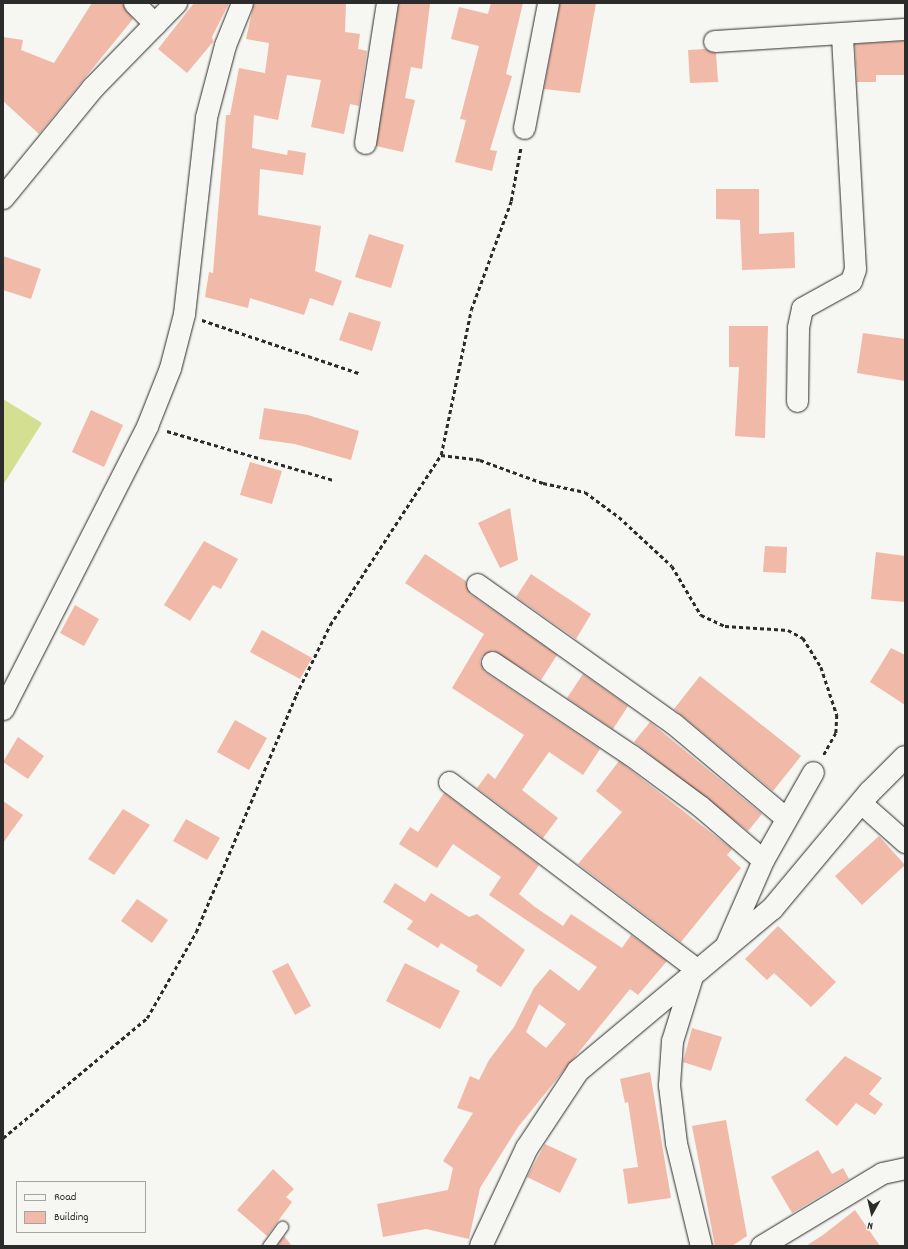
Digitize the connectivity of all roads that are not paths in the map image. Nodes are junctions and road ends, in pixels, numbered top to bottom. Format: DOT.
graph roads {
  1 [pos="134,3"];
  2 [pos="176,3"];
  3 [pos="242,3"];
  4 [pos="388,3"];
  5 [pos="548,3"];
  6 [pos="155,24"];
  7 [pos="905,29"];
  8 [pos="842,33"];
  9 [pos="714,41"];
  10 [pos="524,128"];
  11 [pos="365,143"];
  12 [pos="3,198"];
  13 [pos="797,401"];
  14 [pos="477,584"];
  15 [pos="492,662"];
  16 [pos="3,709"];
  17 [pos="905,757"];
  18 [pos="814,772"];
  19 [pos="449,782"];
  20 [pos="861,804"];
  21 [pos="785,817"];
  22 [pos="905,842"];
  23 [pos="763,860"];
  24 [pos="725,947"];
  25 [pos="696,972"];
  26 [pos="905,1168"];
  27 [pos="282,1227"];
  28 [pos="268,1246"];
  29 [pos="481,1246"];
  30 [pos="701,1246"];
  31 [pos="761,1246"];
  1 -- 6 [label="street"];
  2 -- 6 [label="street"];
  3 -- 16 [label="street"];
  4 -- 11 [label="street"];
  5 -- 10 [label="street"];
  6 -- 12 [label="street"];
  7 -- 8 [label="street"];
  8 -- 9 [label="street"];
  8 -- 13 [label="street"];
  14 -- 21 [label="street"];
  15 -- 23 [label="street"];
  17 -- 20 [label="street"];
  18 -- 21 [label="street"];
  19 -- 25 [label="street"];
  20 -- 22 [label="street"];
  20 -- 24 [label="street"];
  21 -- 23 [label="street"];
  23 -- 24 [label="street"];
  24 -- 25 [label="street"];
  25 -- 29 [label="street"];
  25 -- 30 [label="street"];
  26 -- 31 [label="street"];
  27 -- 28 [label="lane"];
}
